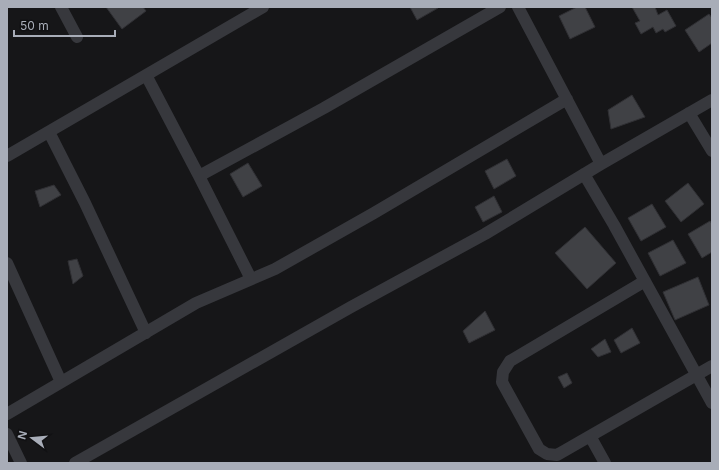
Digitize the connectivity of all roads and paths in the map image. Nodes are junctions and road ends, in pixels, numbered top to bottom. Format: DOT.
graph roads {
  1 [pos="61,7"];
  2 [pos="264,7"];
  3 [pos="500,7"];
  4 [pos="518,7"];
  5 [pos="77,37"];
  6 [pos="146,75"];
  7 [pos="567,99"];
  8 [pos="712,100"];
  9 [pos="689,113"];
  10 [pos="49,132"];
  11 [pos="712,151"];
  12 [pos="7,156"];
  13 [pos="601,164"];
  14 [pos="584,174"];
  15 [pos="199,176"];
  16 [pos="7,263"];
  17 [pos="251,279"];
  18 [pos="645,281"];
  19 [pos="146,333"];
  20 [pos="712,366"];
  21 [pos="696,374"];
  22 [pos="61,382"];
  23 [pos="712,403"];
  24 [pos="7,414"];
  25 [pos="7,434"];
  26 [pos="590,436"];
  27 [pos="21,463"];
  28 [pos="75,463"];
  29 [pos="605,463"];
  1 -- 5 [label="street"];
  2 -- 6 [label="street"];
  3 -- 15 [label="street"];
  4 -- 7 [label="street"];
  6 -- 10 [label="street"];
  6 -- 15 [label="street"];
  7 -- 13 [label="street"];
  7 -- 17 [label="street"];
  8 -- 9 [label="street"];
  9 -- 11 [label="street"];
  9 -- 13 [label="street"];
  10 -- 12 [label="street"];
  10 -- 19 [label="street"];
  13 -- 14 [label="street"];
  14 -- 18 [label="street"];
  14 -- 28 [label="street"];
  15 -- 17 [label="street"];
  16 -- 22 [label="street"];
  17 -- 19 [label="street"];
  18 -- 21 [label="street"];
  18 -- 26 [label="street"];
  19 -- 22 [label="street"];
  20 -- 21 [label="street"];
  21 -- 23 [label="street"];
  21 -- 26 [label="street"];
  22 -- 24 [label="street"];
  25 -- 27 [label="street"];
  26 -- 29 [label="street"];
}
